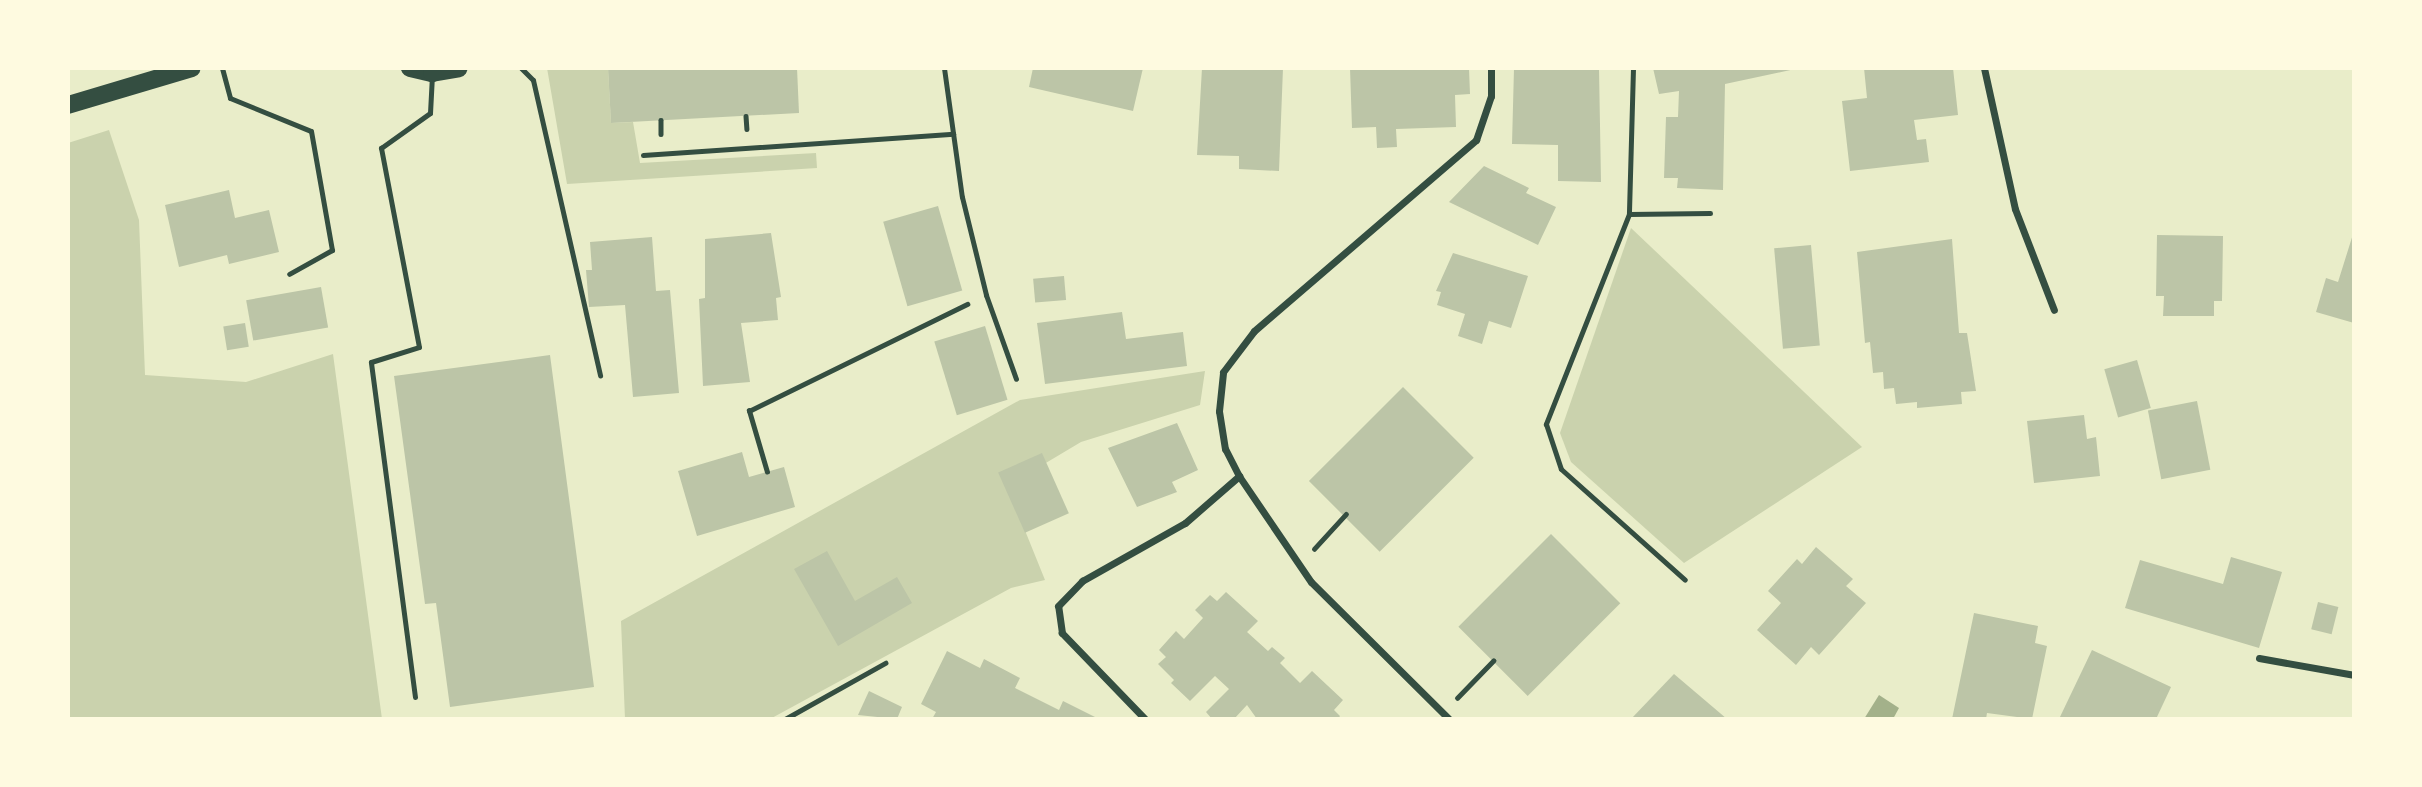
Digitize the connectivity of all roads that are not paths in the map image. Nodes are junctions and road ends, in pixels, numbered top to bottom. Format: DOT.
graph roads {
  1 [pos="192,68"];
  2 [pos="222,68"];
  3 [pos="410,68"];
  4 [pos="459,68"];
  5 [pos="521,68"];
  6 [pos="944,68"];
  7 [pos="1491,68"];
  8 [pos="1633,68"];
  9 [pos="1984,68"];
  10 [pos="432,73"];
  11 [pos="68,105"];
  12 [pos="953,134"];
  13 [pos="643,155"];
  14 [pos="1710,213"];
  15 [pos="1629,214"];
  16 [pos="289,274"];
  17 [pos="2054,310"];
  18 [pos="600,376"];
  19 [pos="1016,379"];
  20 [pos="1239,476"];
  21 [pos="1685,580"];
  22 [pos="2259,658"];
  23 [pos="2354,675"];
  24 [pos="415,697"];
  25 [pos="1446,716"];
  26 [pos="1145,719"];
  1 -- 11 [label="main road"];
  2 -- 16 [label="lane"];
  3 -- 10 [label="main road"];
  4 -- 10 [label="main road"];
  5 -- 18 [label="lane"];
  6 -- 12 [label="lane"];
  7 -- 20 [label="street"];
  8 -- 15 [label="lane"];
  9 -- 17 [label="street"];
  10 -- 24 [label="lane"];
  12 -- 13 [label="lane"];
  12 -- 19 [label="lane"];
  14 -- 15 [label="lane"];
  15 -- 21 [label="lane"];
  20 -- 25 [label="street"];
  20 -- 26 [label="street"];
  22 -- 23 [label="street"];
}
